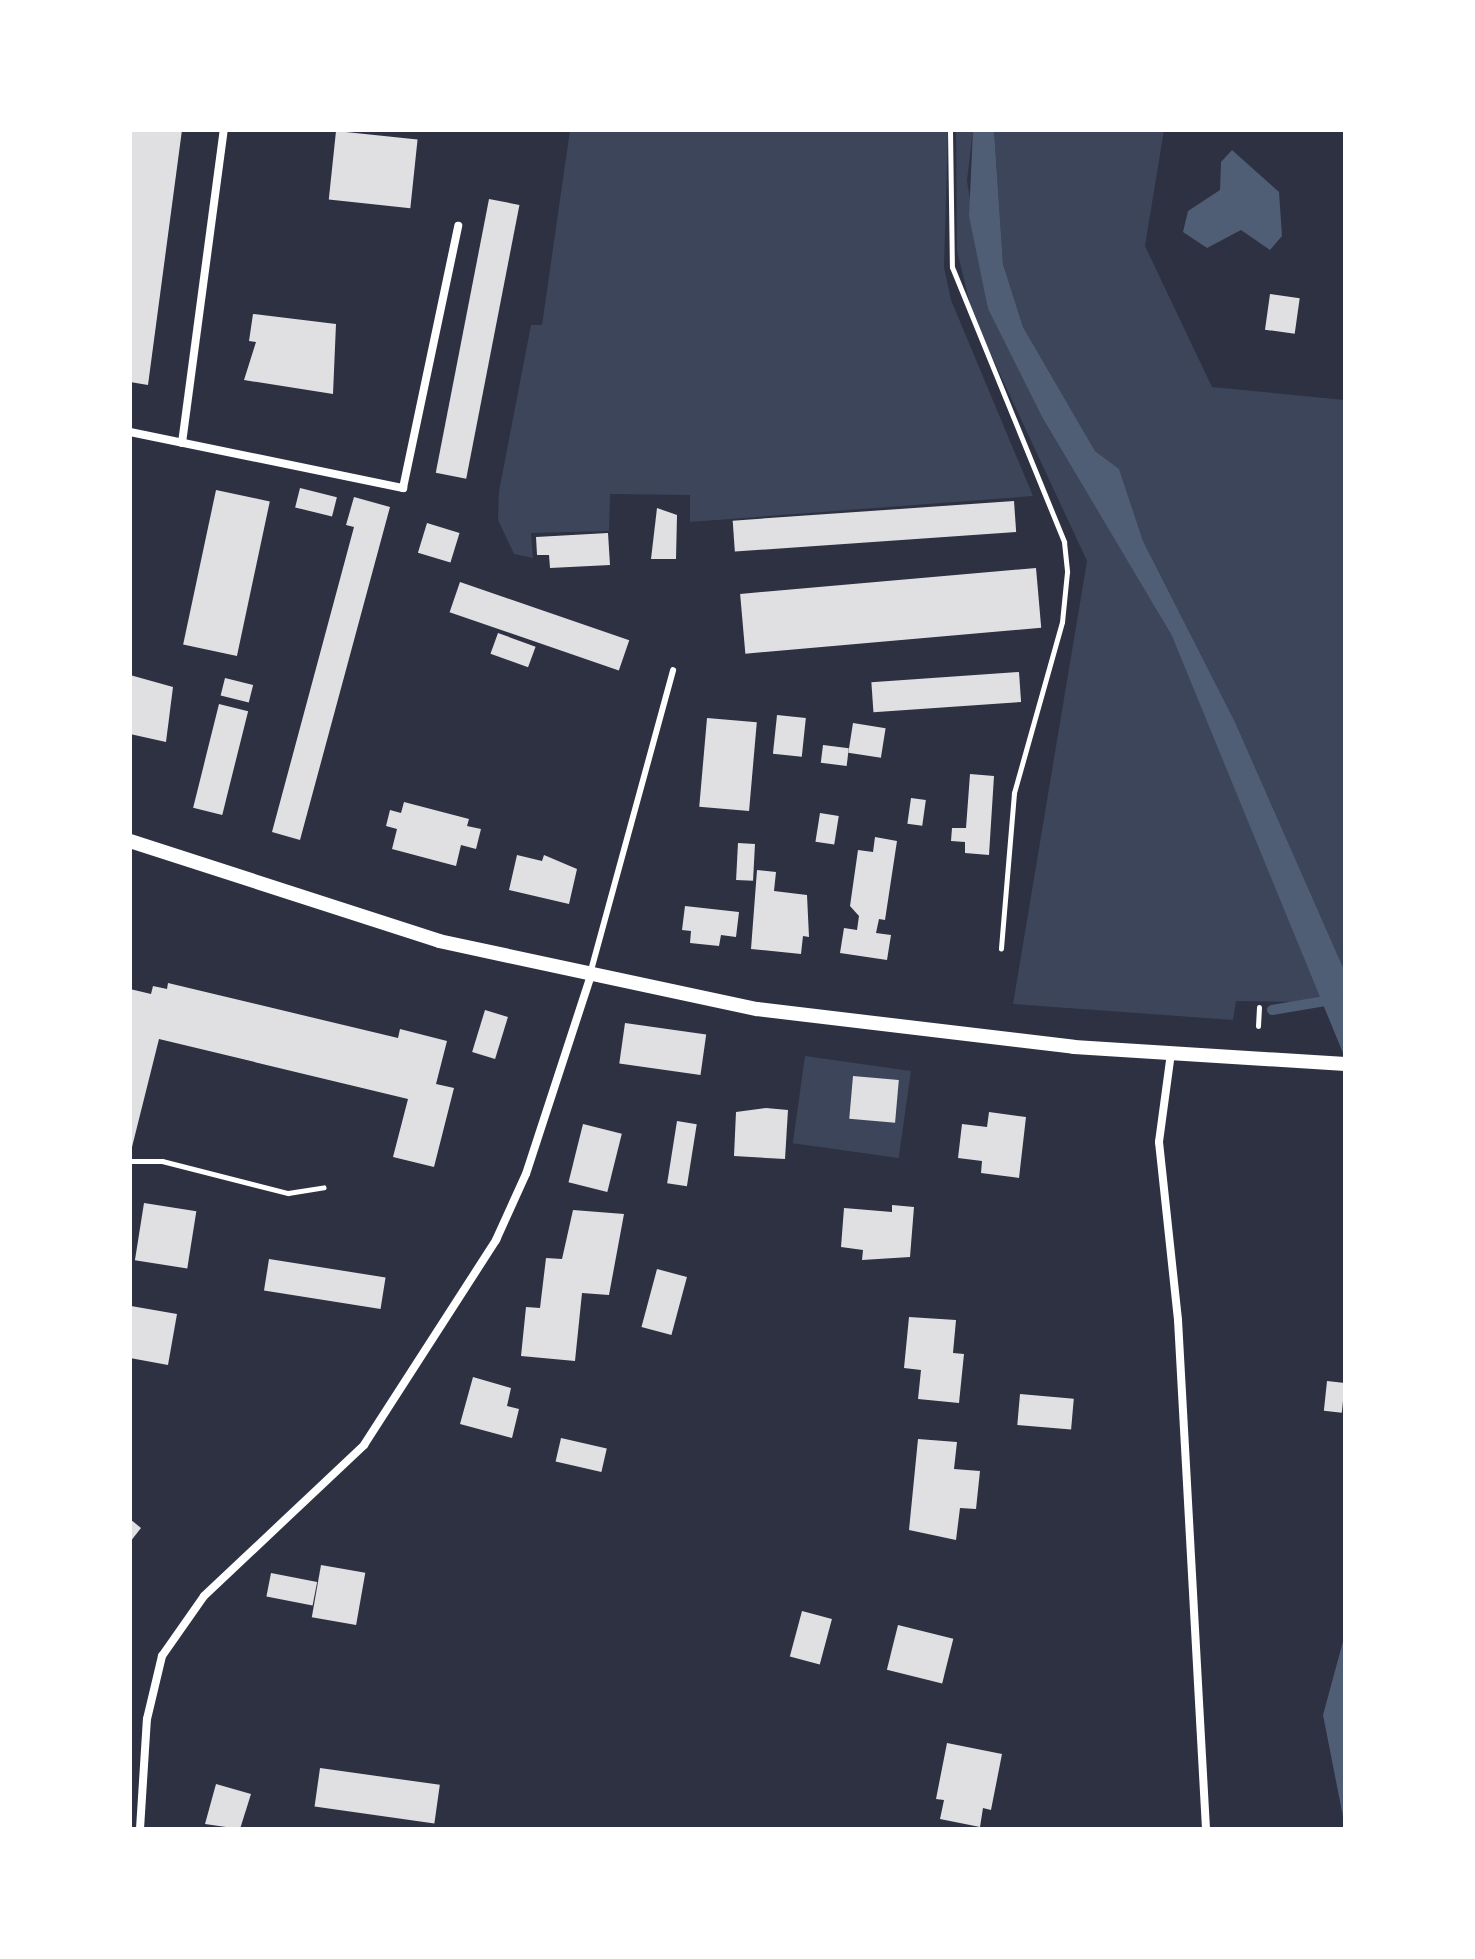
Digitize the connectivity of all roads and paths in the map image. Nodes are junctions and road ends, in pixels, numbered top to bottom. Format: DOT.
graph roads {
  1 [pos="224,130"];
  2 [pos="950,130"];
  3 [pos="458,226"];
  4 [pos="130,432"];
  5 [pos="182,443"];
  6 [pos="673,670"];
  7 [pos="130,841"];
  8 [pos="1001,948"];
  9 [pos="590,978"];
  10 [pos="1259,1007"];
  11 [pos="1258,1026"];
  12 [pos="1171,1053"];
  13 [pos="1345,1064"];
  14 [pos="130,1161"];
  15 [pos="324,1187"];
  16 [pos="140,1829"];
  17 [pos="1206,1829"];
  1 -- 5 [label="street"];
  2 -- 8 [label="path"];
  3 -- 5 [label="street"];
  4 -- 5 [label="street"];
  6 -- 9 [label="lane"];
  7 -- 9 [label="street"];
  9 -- 12 [label="street"];
  9 -- 16 [label="street"];
  10 -- 11 [label="path"];
  12 -- 13 [label="street"];
  12 -- 17 [label="street"];
  14 -- 15 [label="path"];
}
